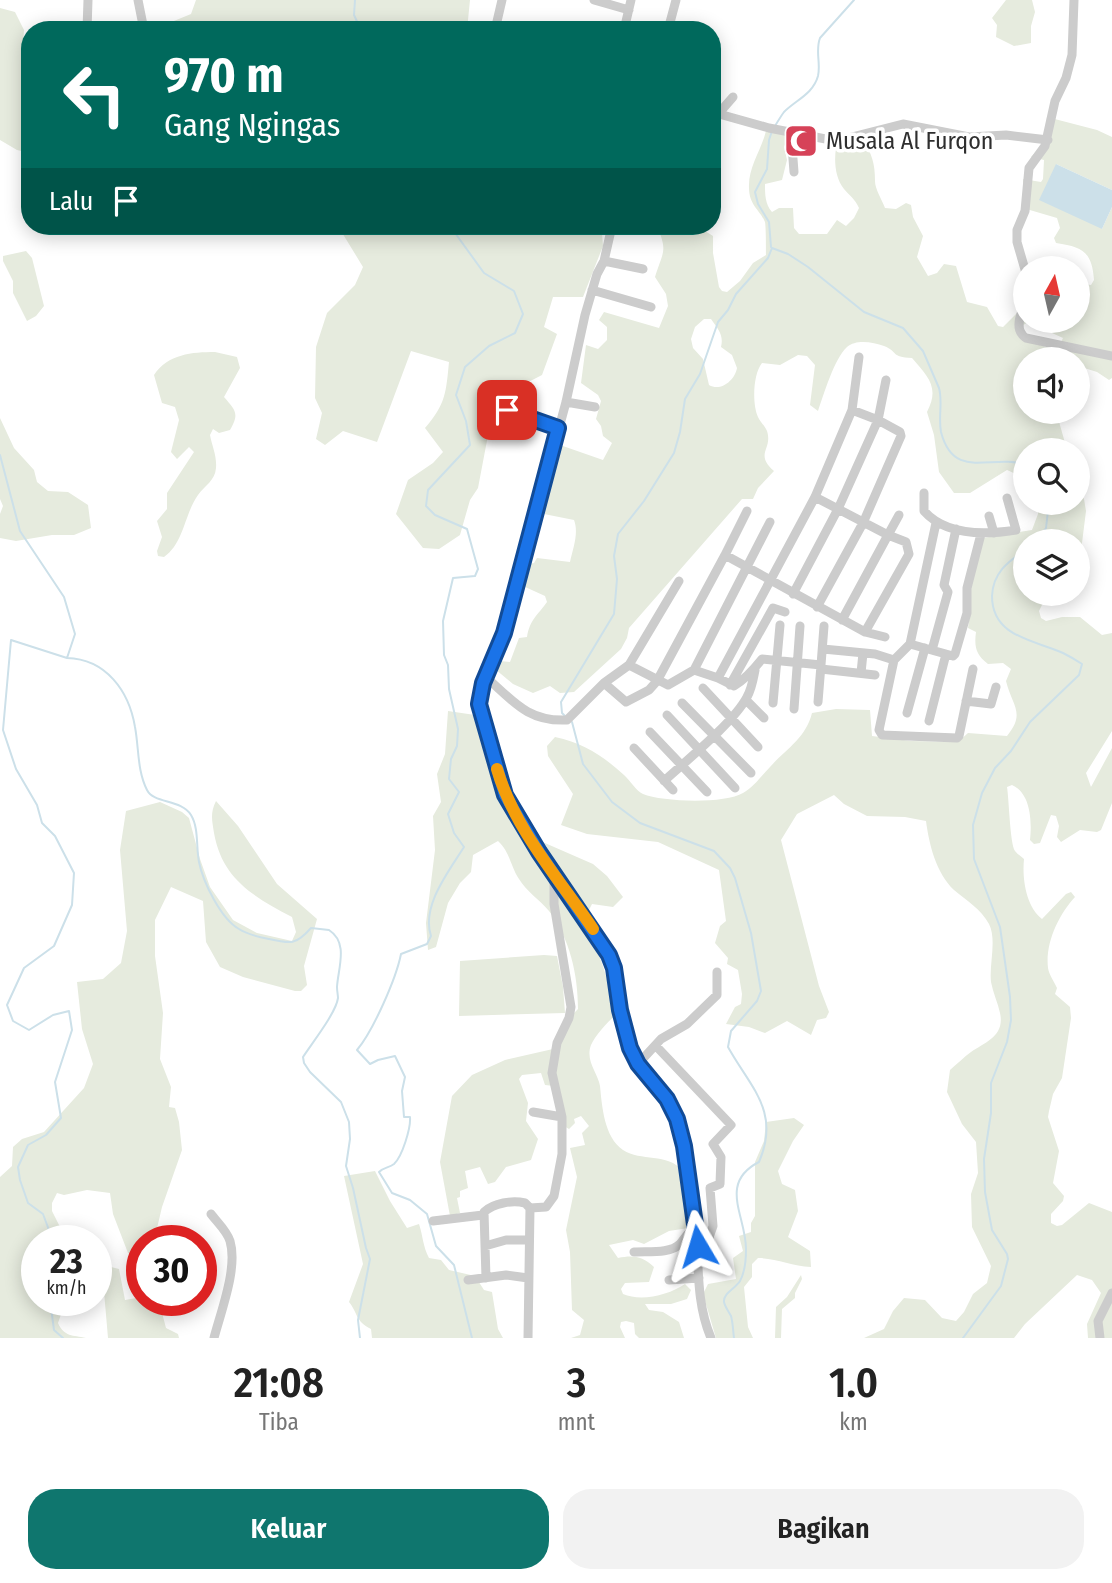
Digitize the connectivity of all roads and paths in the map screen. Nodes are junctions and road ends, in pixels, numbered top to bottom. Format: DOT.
graph roads {
  1 [pos="88,0"];
  2 [pos="138,0"];
  3 [pos="502,0"];
  4 [pos="594,0"];
  5 [pos="676,0"];
  6 [pos="1074,0"];
  7 [pos="630,5"];
  8 [pos="87,21"];
  9 [pos="142,21"];
  10 [pos="497,21"];
  11 [pos="670,21"];
  12 [pos="733,97"];
  13 [pos="721,108"];
  14 [pos="721,115"];
  15 [pos="794,133"];
  16 [pos="1048,140"];
  17 [pos="794,172"];
  18 [pos="610,235"];
  19 [pos="1021,256"];
  20 [pos="604,261"];
  21 [pos="643,269"];
  22 [pos="592,290"];
  23 [pos="651,307"];
  24 [pos="1020,333"];
  25 [pos="1112,356"];
  26 [pos="859,357"];
  27 [pos="886,380"];
  28 [pos="566,402"];
  29 [pos="595,407"];
  30 [pos="507,410"];
  31 [pos="852,410"];
  32 [pos="878,420"];
  33 [pos="558,428"];
  34 [pos="924,493"];
  35 [pos="815,497"];
  36 [pos="1007,498"];
  37 [pos="838,509"];
  38 [pos="747,511"];
  39 [pos="899,515"];
  40 [pos="989,516"];
  41 [pos="770,522"];
  42 [pos="863,523"];
  43 [pos="936,523"];
  44 [pos="956,529"];
  45 [pos="994,533"];
  46 [pos="981,534"];
  47 [pos="888,535"];
  48 [pos="725,555"];
  49 [pos="747,567"];
  50 [pos="770,580"];
  51 [pos="679,581"];
  52 [pos="925,581"];
  53 [pos="944,585"];
  54 [pos="793,594"];
  55 [pos="817,607"];
  56 [pos="785,612"];
  57 [pos="842,620"];
  58 [pos="780,625"];
  59 [pos="800,626"];
  60 [pos="824,626"];
  61 [pos="865,632"];
  62 [pos="885,637"];
  63 [pos="910,644"];
  64 [pos="823,649"];
  65 [pos="928,649"];
  66 [pos="863,653"];
  67 [pos="946,654"];
  68 [pos="894,660"];
  69 [pos="777,661"];
  70 [pos="797,664"];
  71 [pos="629,665"];
  72 [pos="821,667"];
  73 [pos="974,669"];
  74 [pos="694,670"];
  75 [pos="755,670"];
  76 [pos="861,673"];
  77 [pos="875,676"];
  78 [pos="485,677"];
  79 [pos="718,678"];
  80 [pos="657,681"];
  81 [pos="604,683"];
  82 [pos="730,685"];
  83 [pos="996,687"];
  84 [pos="703,688"];
  85 [pos="746,700"];
  86 [pos="966,701"];
  87 [pos="817,702"];
  88 [pos="682,703"];
  89 [pos="773,703"];
  90 [pos="794,709"];
  91 [pos="907,713"];
  92 [pos="667,715"];
  93 [pos="731,717"];
  94 [pos="764,718"];
  95 [pos="929,721"];
  96 [pos="650,732"];
  97 [pos="714,735"];
  98 [pos="758,747"];
  99 [pos="634,748"];
  100 [pos="698,750"];
  101 [pos="682,765"];
  102 [pos="751,773"];
  103 [pos="664,781"];
  104 [pos="735,788"];
  105 [pos="673,790"];
  106 [pos="707,792"];
  107 [pos="554,872"];
  108 [pos="717,972"];
  109 [pos="656,1046"];
  110 [pos="638,1064"];
  111 [pos="533,1112"];
  112 [pos="562,1117"];
  113 [pos="530,1208"];
  114 [pos="211,1214"];
  115 [pos="482,1215"];
  116 [pos="433,1221"];
  117 [pos="696,1228"];
  118 [pos="529,1240"];
  119 [pos="485,1246"];
  120 [pos="697,1246"];
  121 [pos="634,1252"];
  122 [pos="486,1278"];
  123 [pos="528,1278"];
  124 [pos="699,1278"];
  125 [pos="468,1280"];
  126 [pos="669,1280"];
  127 [pos="1112,1293"];
  128 [pos="214,1338"];
  129 [pos="528,1338"];
  130 [pos="711,1338"];
  131 [pos="1100,1338"];
  1 -- 8 [label="street"];
  2 -- 9 [label="street"];
  3 -- 10 [label="street"];
  4 -- 7 [label="street"];
  5 -- 11 [label="street"];
  6 -- 16 [label="street"];
  12 -- 13 [label="street"];
  14 -- 15 [label="street"];
  15 -- 16 [label="street"];
  15 -- 17 [label="street"];
  16 -- 19 [label="street"];
  18 -- 20 [label="street"];
  20 -- 21 [label="street"];
  20 -- 22 [label="street"];
  22 -- 23 [label="street"];
  22 -- 28 [label="street"];
  24 -- 25 [label="street"];
  26 -- 31 [label="street"];
  27 -- 32 [label="street"];
  28 -- 29 [label="street"];
  28 -- 33 [label="street"];
  30 -- 33 [label="street"];
  31 -- 32 [label="street"];
  31 -- 35 [label="street"];
  32 -- 37 [label="street"];
  32 -- 42 [label="street"];
  33 -- 78 [label="street"];
  34 -- 43 [label="street"];
  35 -- 37 [label="street"];
  35 -- 50 [label="street"];
  36 -- 45 [label="street"];
  37 -- 42 [label="street"];
  37 -- 54 [label="street"];
  38 -- 48 [label="street"];
  39 -- 47 [label="street"];
  40 -- 45 [label="street"];
  41 -- 49 [label="street"];
  42 -- 47 [label="street"];
  42 -- 55 [label="street"];
  43 -- 44 [label="street"];
  43 -- 52 [label="street"];
  44 -- 46 [label="street"];
  44 -- 53 [label="street"];
  45 -- 46 [label="street"];
  46 -- 67 [label="street"];
  47 -- 57 [label="street"];
  47 -- 61 [label="street"];
  48 -- 49 [label="street"];
  48 -- 80 [label="street"];
  49 -- 50 [label="street"];
  49 -- 74 [label="street"];
  50 -- 54 [label="street"];
  50 -- 79 [label="street"];
  51 -- 71 [label="street"];
  52 -- 53 [label="street"];
  52 -- 63 [label="street"];
  53 -- 65 [label="street"];
  54 -- 55 [label="street"];
  55 -- 57 [label="street"];
  56 -- 82 [label="street"];
  57 -- 61 [label="street"];
  58 -- 69 [label="street"];
  59 -- 70 [label="street"];
  60 -- 64 [label="street"];
  61 -- 62 [label="street"];
  63 -- 65 [label="street"];
  63 -- 68 [label="street"];
  64 -- 66 [label="street"];
  64 -- 72 [label="street"];
  65 -- 67 [label="street"];
  65 -- 91 [label="street"];
  66 -- 68 [label="street"];
  66 -- 76 [label="street"];
  67 -- 95 [label="street"];
  68 -- 86 [label="street"];
  69 -- 70 [label="street"];
  69 -- 75 [label="street"];
  69 -- 89 [label="street"];
  70 -- 72 [label="street"];
  70 -- 90 [label="street"];
  71 -- 80 [label="street"];
  71 -- 81 [label="street"];
  72 -- 76 [label="street"];
  72 -- 87 [label="street"];
  73 -- 86 [label="street"];
  74 -- 79 [label="street"];
  74 -- 80 [label="street"];
  75 -- 82 [label="street"];
  75 -- 85 [label="street"];
  76 -- 77 [label="street"];
  78 -- 81 [label="street"];
  78 -- 107 [label="street"];
  79 -- 82 [label="street"];
  80 -- 81 [label="street"];
  83 -- 86 [label="street"];
  84 -- 93 [label="street"];
  85 -- 93 [label="street"];
  85 -- 94 [label="street"];
  88 -- 97 [label="street"];
  92 -- 100 [label="street"];
  93 -- 97 [label="street"];
  93 -- 98 [label="street"];
  96 -- 101 [label="street"];
  97 -- 100 [label="street"];
  97 -- 102 [label="street"];
  99 -- 103 [label="street"];
  100 -- 101 [label="street"];
  100 -- 104 [label="street"];
  101 -- 103 [label="street"];
  101 -- 106 [label="street"];
  103 -- 105 [label="street"];
  107 -- 110 [label="street"];
  107 -- 112 [label="street"];
  108 -- 109 [label="street"];
  109 -- 110 [label="street"];
  109 -- 120 [label="street"];
  110 -- 117 [label="street"];
  111 -- 112 [label="street"];
  112 -- 113 [label="street"];
  113 -- 115 [label="street"];
  113 -- 118 [label="street"];
  114 -- 128 [label="street"];
  115 -- 116 [label="street"];
  115 -- 119 [label="street"];
  117 -- 120 [label="street"];
  117 -- 121 [label="street"];
  118 -- 119 [label="street"];
  118 -- 123 [label="street"];
  119 -- 122 [label="street"];
  120 -- 124 [label="street"];
  122 -- 123 [label="street"];
  122 -- 125 [label="street"];
  123 -- 129 [label="street"];
  124 -- 126 [label="street"];
  124 -- 130 [label="street"];
  127 -- 131 [label="street"];
}
